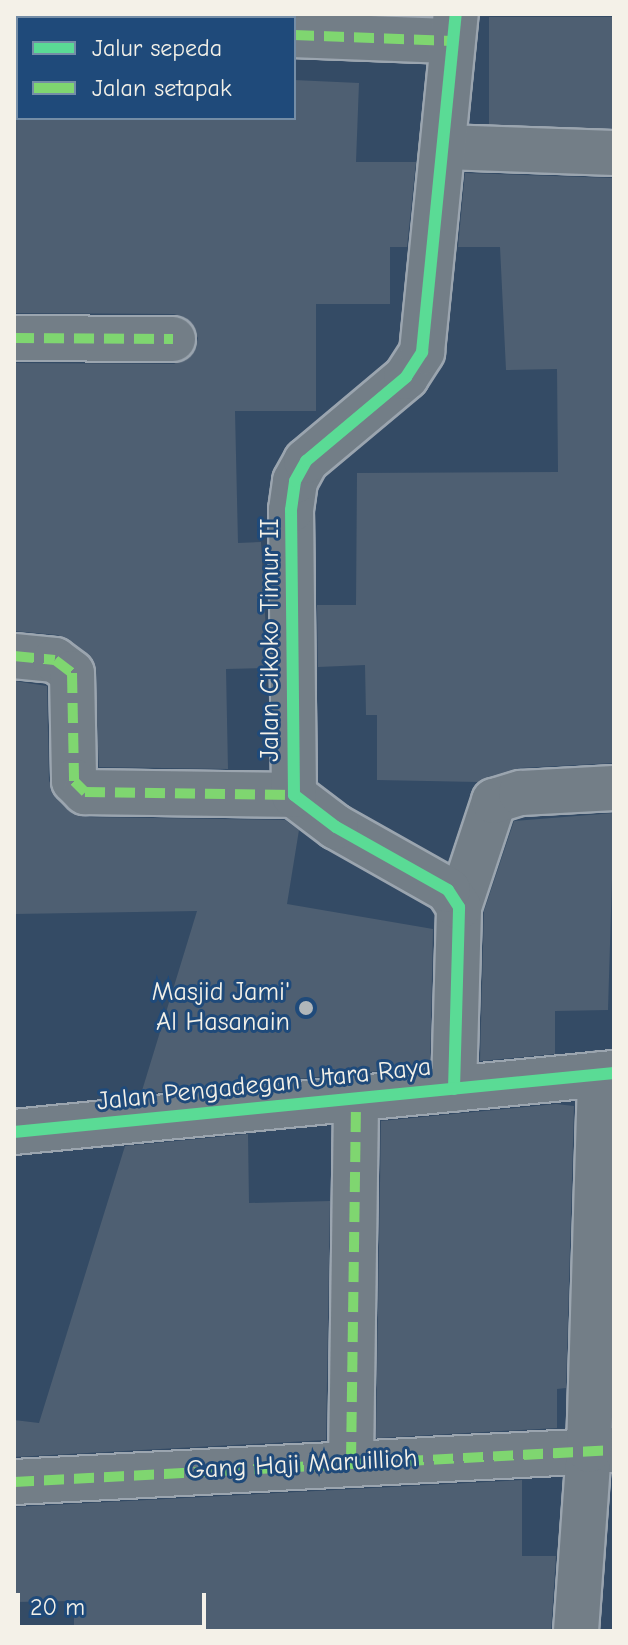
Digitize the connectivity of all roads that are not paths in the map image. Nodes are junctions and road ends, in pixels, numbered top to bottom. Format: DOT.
graph roads {
  1 [pos="454,28"];
  2 [pos="296,35"];
  3 [pos="445,147"];
  4 [pos="614,153"];
  5 [pos="14,338"];
  6 [pos="173,339"];
  7 [pos="14,656"];
  8 [pos="614,788"];
  9 [pos="294,795"];
  10 [pos="459,907"];
  11 [pos="607,1073"];
  12 [pos="454,1089"];
  13 [pos="356,1098"];
  14 [pos="14,1132"];
  15 [pos="602,1450"];
  16 [pos="351,1462"];
  17 [pos="14,1482"];
  18 [pos="576,1631"];
  1 -- 2 [label="street"];
  1 -- 3 [label="street, Jalan Cikoko Timur II"];
  3 -- 4 [label="street"];
  3 -- 9 [label="street, Jalan Cikoko Timur II"];
  5 -- 6 [label="street"];
  7 -- 9 [label="street"];
  8 -- 10 [label="street"];
  9 -- 10 [label="street, Jalan Cikoko Timur II"];
  10 -- 12 [label="street"];
  11 -- 12 [label="street, Jalan Pengadegan Utara Raya"];
  11 -- 15 [label="street"];
  12 -- 13 [label="street, Jalan Pengadegan Utara Raya"];
  13 -- 14 [label="street, Jalan Pengadegan Utara Raya"];
  13 -- 16 [label="street"];
  15 -- 16 [label="street, Gang Haji Maruillioh"];
  15 -- 18 [label="street"];
  16 -- 17 [label="street, Gang Haji Maruillioh"];
}
